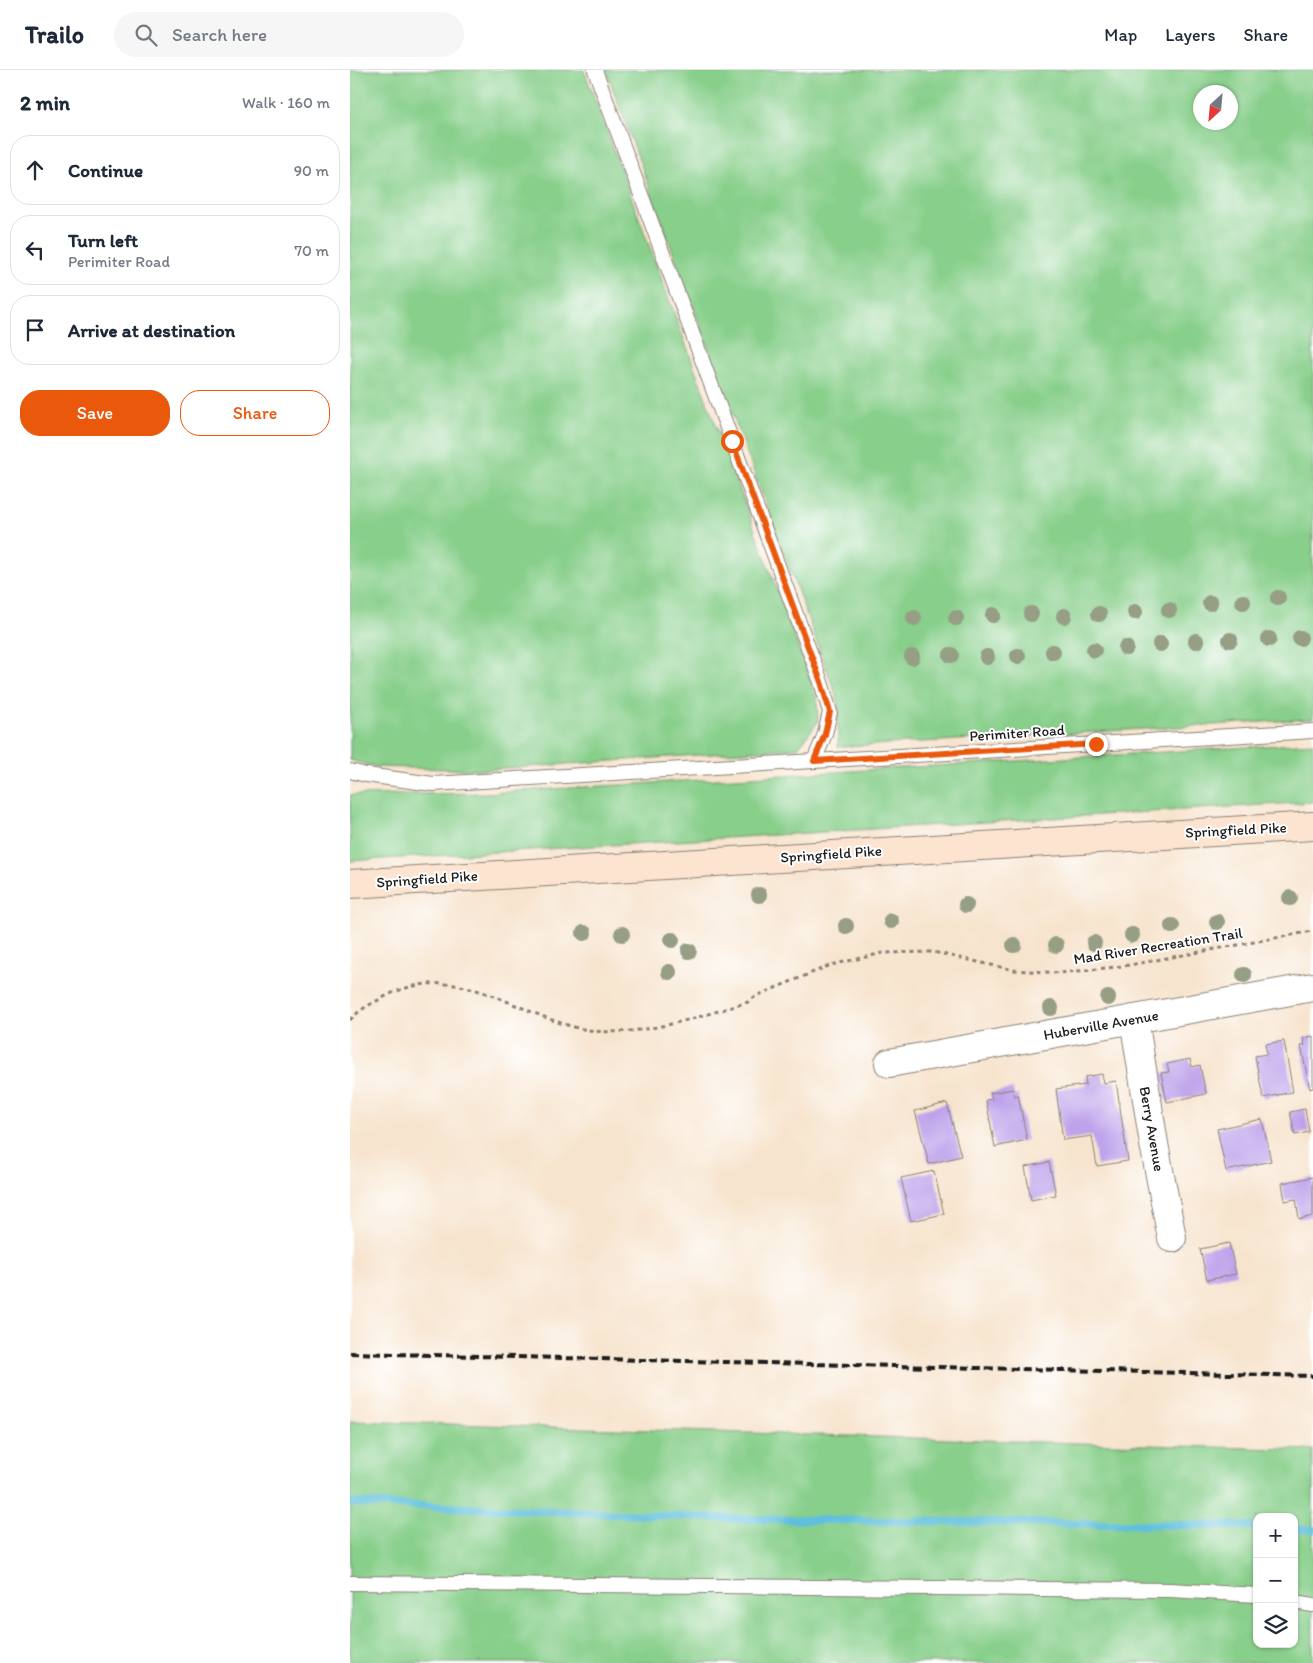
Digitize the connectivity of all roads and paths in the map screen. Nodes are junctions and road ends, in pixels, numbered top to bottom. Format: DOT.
graph roads {
  1 [pos="595,70"];
  2 [pos="1313,731"];
  3 [pos="814,761"];
  4 [pos="350,771"];
  5 [pos="366,776"];
  6 [pos="350,783"];
  7 [pos="1313,826"];
  8 [pos="350,884"];
  9 [pos="1313,931"];
  10 [pos="1313,987"];
  11 [pos="1134,1019"];
  12 [pos="350,1020"];
  13 [pos="889,1063"];
  14 [pos="1172,1238"];
  15 [pos="350,1583"];
  16 [pos="1253,1595"];
  17 [pos="1298,1603"];
  18 [pos="1313,1605"];
  1 -- 3 [label="lane"];
  2 -- 3 [label="lane, Perimiter Road"];
  3 -- 5 [label="lane, Perimiter Road"];
  4 -- 5 [label="lane, Perimiter Road"];
  5 -- 6 [label="lane"];
  7 -- 8 [label="main road, Springfield Pike"];
  9 -- 12 [label="path, Mad River Recreation Trail"];
  10 -- 11 [label="street, Huberville Avenue"];
  11 -- 13 [label="street, Huberville Avenue"];
  11 -- 14 [label="street, Berry Avenue"];
  15 -- 16 [label="lane"];
  17 -- 18 [label="lane"];
}
